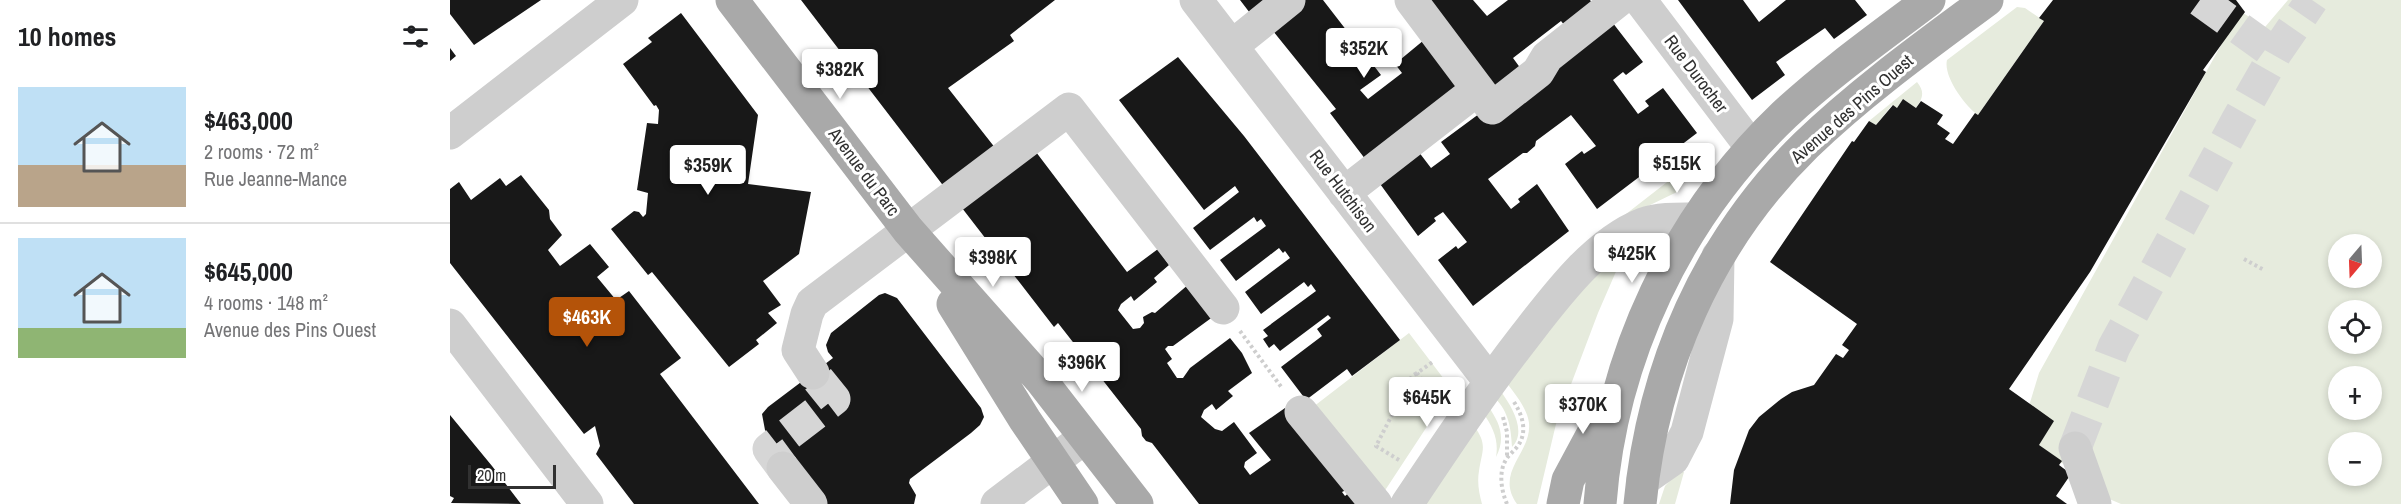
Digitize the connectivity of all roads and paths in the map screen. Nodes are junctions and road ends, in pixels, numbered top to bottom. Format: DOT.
graph roads {
  1 [pos="622,0"];
  2 [pos="732,0"];
  3 [pos="1196,0"];
  4 [pos="1289,0"];
  5 [pos="1411,0"];
  6 [pos="1619,0"];
  7 [pos="1640,0"];
  8 [pos="1929,0"];
  9 [pos="1987,0"];
  10 [pos="1232,46"];
  11 [pos="1478,89"];
  12 [pos="450,133"];
  13 [pos="1752,148"];
  14 [pos="1344,193"];
  15 [pos="1697,219"];
  16 [pos="908,230"];
  17 [pos="2244,259"];
  18 [pos="2264,270"];
  19 [pos="1223,308"];
  20 [pos="450,325"];
  21 [pos="1436,359"];
  22 [pos="1417,372"];
  23 [pos="813,373"];
  24 [pos="1624,377"];
  25 [pos="1422,380"];
  26 [pos="1500,389"];
  27 [pos="1301,412"];
  28 [pos="1501,413"];
  29 [pos="1084,438"];
  30 [pos="2075,448"];
  31 [pos="1507,458"];
  32 [pos="1054,461"];
  33 [pos="1404,462"];
  34 [pos="783,468"];
  35 [pos="1641,492"];
  36 [pos="587,504"];
  37 [pos="812,504"];
  38 [pos="998,504"];
  39 [pos="1082,504"];
  40 [pos="1137,504"];
  41 [pos="1376,504"];
  42 [pos="1407,504"];
  43 [pos="1507,504"];
  44 [pos="1563,504"];
  45 [pos="1600,504"];
  46 [pos="2095,504"];
  1 -- 12 [label="street"];
  2 -- 16 [label="main road, Avenue du Parc"];
  3 -- 10 [label="street, Rue Hutchison"];
  4 -- 10 [label="street"];
  5 -- 11 [label="street"];
  6 -- 11 [label="street"];
  7 -- 13 [label="street, Rue Durocher"];
  8 -- 13 [label="main road, Avenue des Pins Ouest"];
  9 -- 35 [label="main road, Avenue des Pins Ouest"];
  10 -- 14 [label="street, Rue Hutchison"];
  11 -- 14 [label="street"];
  13 -- 15 [label="main road, Avenue des Pins Ouest"];
  14 -- 26 [label="street, Rue Hutchison"];
  15 -- 24 [label="main road, Avenue des Pins Ouest"];
  15 -- 26 [label="street"];
  16 -- 19 [label="street"];
  16 -- 23 [label="street"];
  16 -- 29 [label="main road, Avenue du Parc"];
  16 -- 32 [label="main road, Avenue du Parc"];
  17 -- 18 [label="path"];
  19 -- 27 [label="path"];
  20 -- 36 [label="street"];
  21 -- 22 [label="path"];
  22 -- 25 [label="path"];
  22 -- 33 [label="path"];
  24 -- 44 [label="main road, Avenue des Pins Ouest"];
  24 -- 45 [label="main road, Avenue des Pins Ouest"];
  26 -- 31 [label="path"];
  26 -- 42 [label="street"];
  27 -- 41 [label="street"];
  28 -- 31 [label="path"];
  29 -- 32 [label="street"];
  29 -- 40 [label="main road, Avenue du Parc"];
  30 -- 46 [label="street"];
  31 -- 43 [label="path"];
  32 -- 38 [label="street"];
  32 -- 39 [label="main road, Avenue du Parc"];
  34 -- 37 [label="street"];
}
